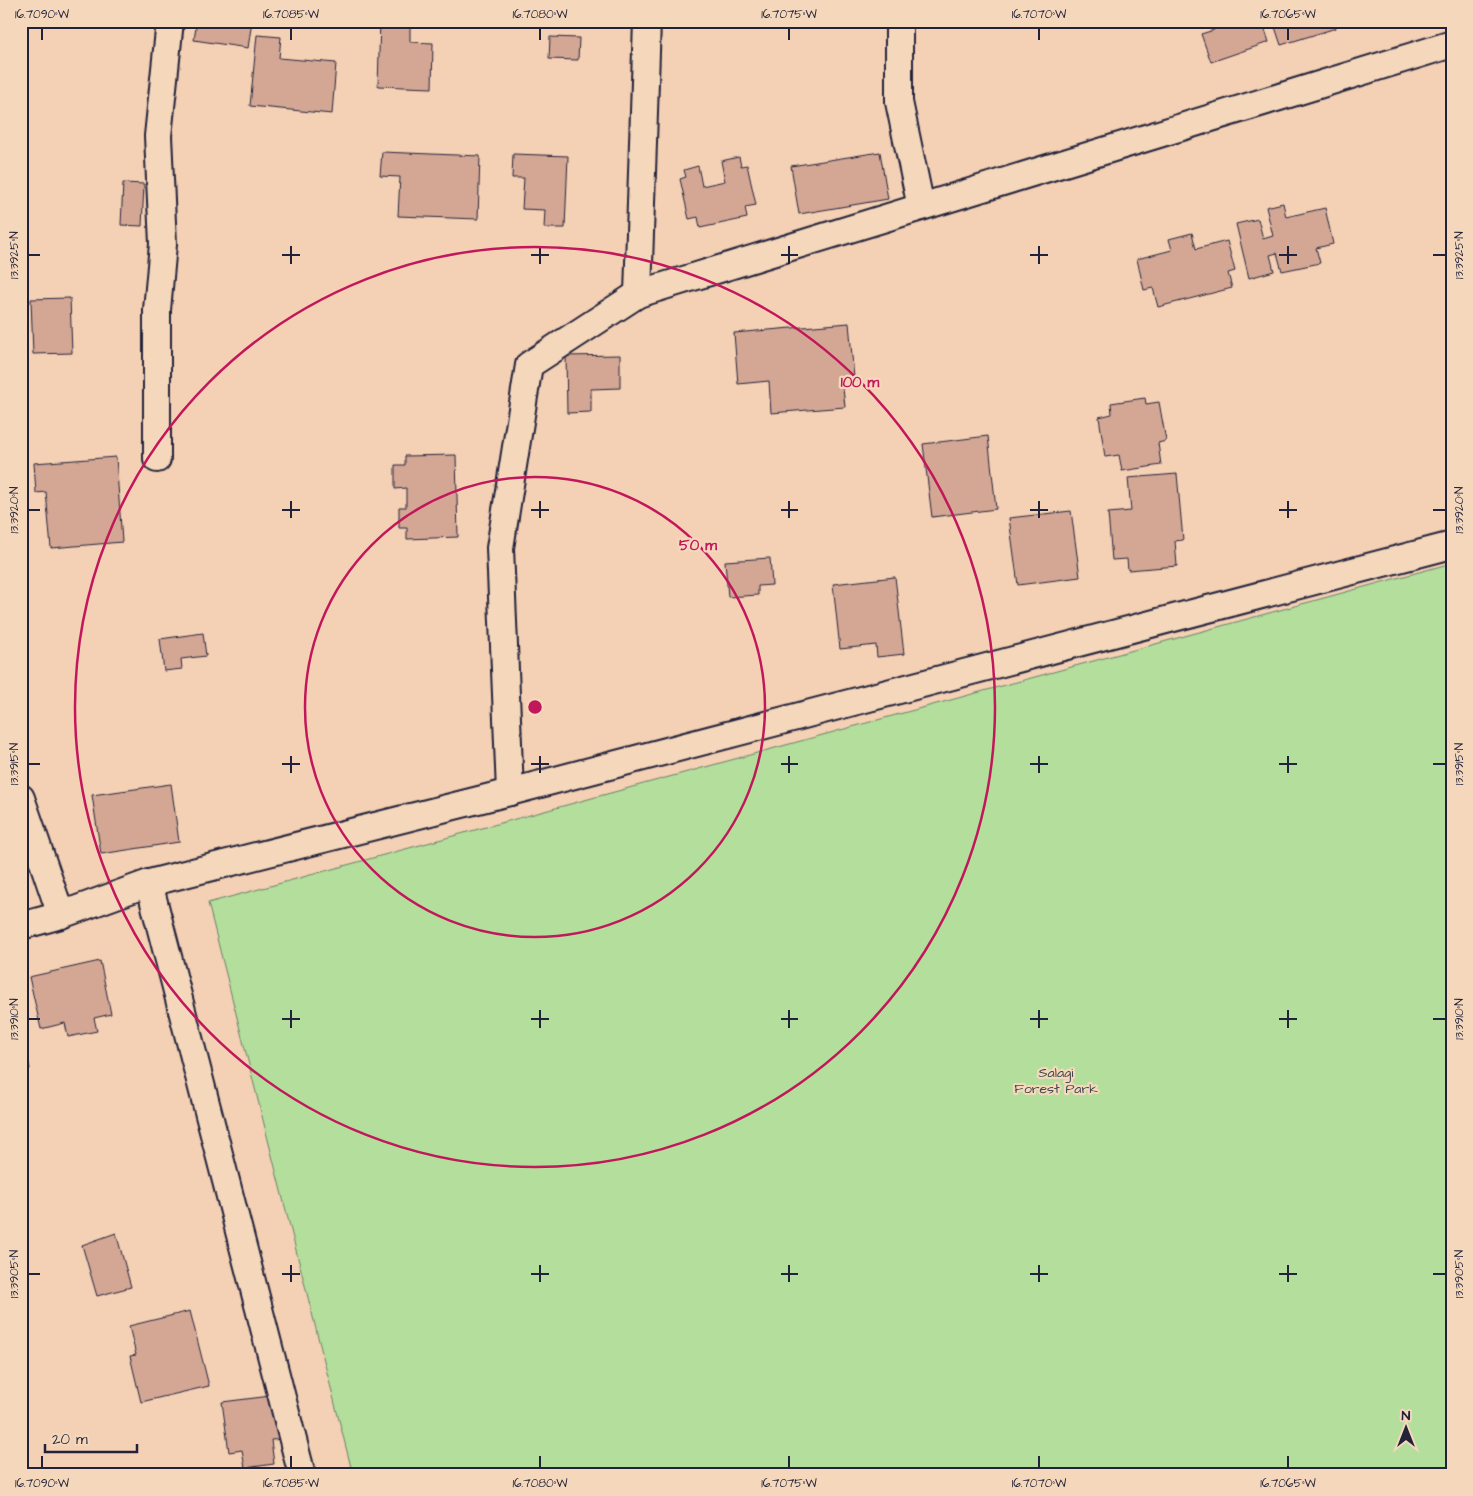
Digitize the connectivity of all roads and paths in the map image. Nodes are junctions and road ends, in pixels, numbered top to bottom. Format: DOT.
graph roads {
  1 [pos="170,21"];
  2 [pos="647,21"];
  3 [pos="899,21"];
  4 [pos="1452,44"];
  5 [pos="921,207"];
  6 [pos="638,294"];
  7 [pos="157,459"];
  8 [pos="1452,545"];
  9 [pos="510,792"];
  10 [pos="21,798"];
  11 [pos="149,884"];
  12 [pos="61,915"];
  13 [pos="21,926"];
  14 [pos="302,1475"];
  1 -- 7 [label="street"];
  2 -- 6 [label="street"];
  3 -- 5 [label="street"];
  4 -- 5 [label="street"];
  5 -- 6 [label="street"];
  6 -- 9 [label="street"];
  8 -- 9 [label="street"];
  9 -- 11 [label="street"];
  10 -- 12 [label="street"];
  11 -- 12 [label="street"];
  11 -- 14 [label="street"];
  12 -- 13 [label="street"];
}
